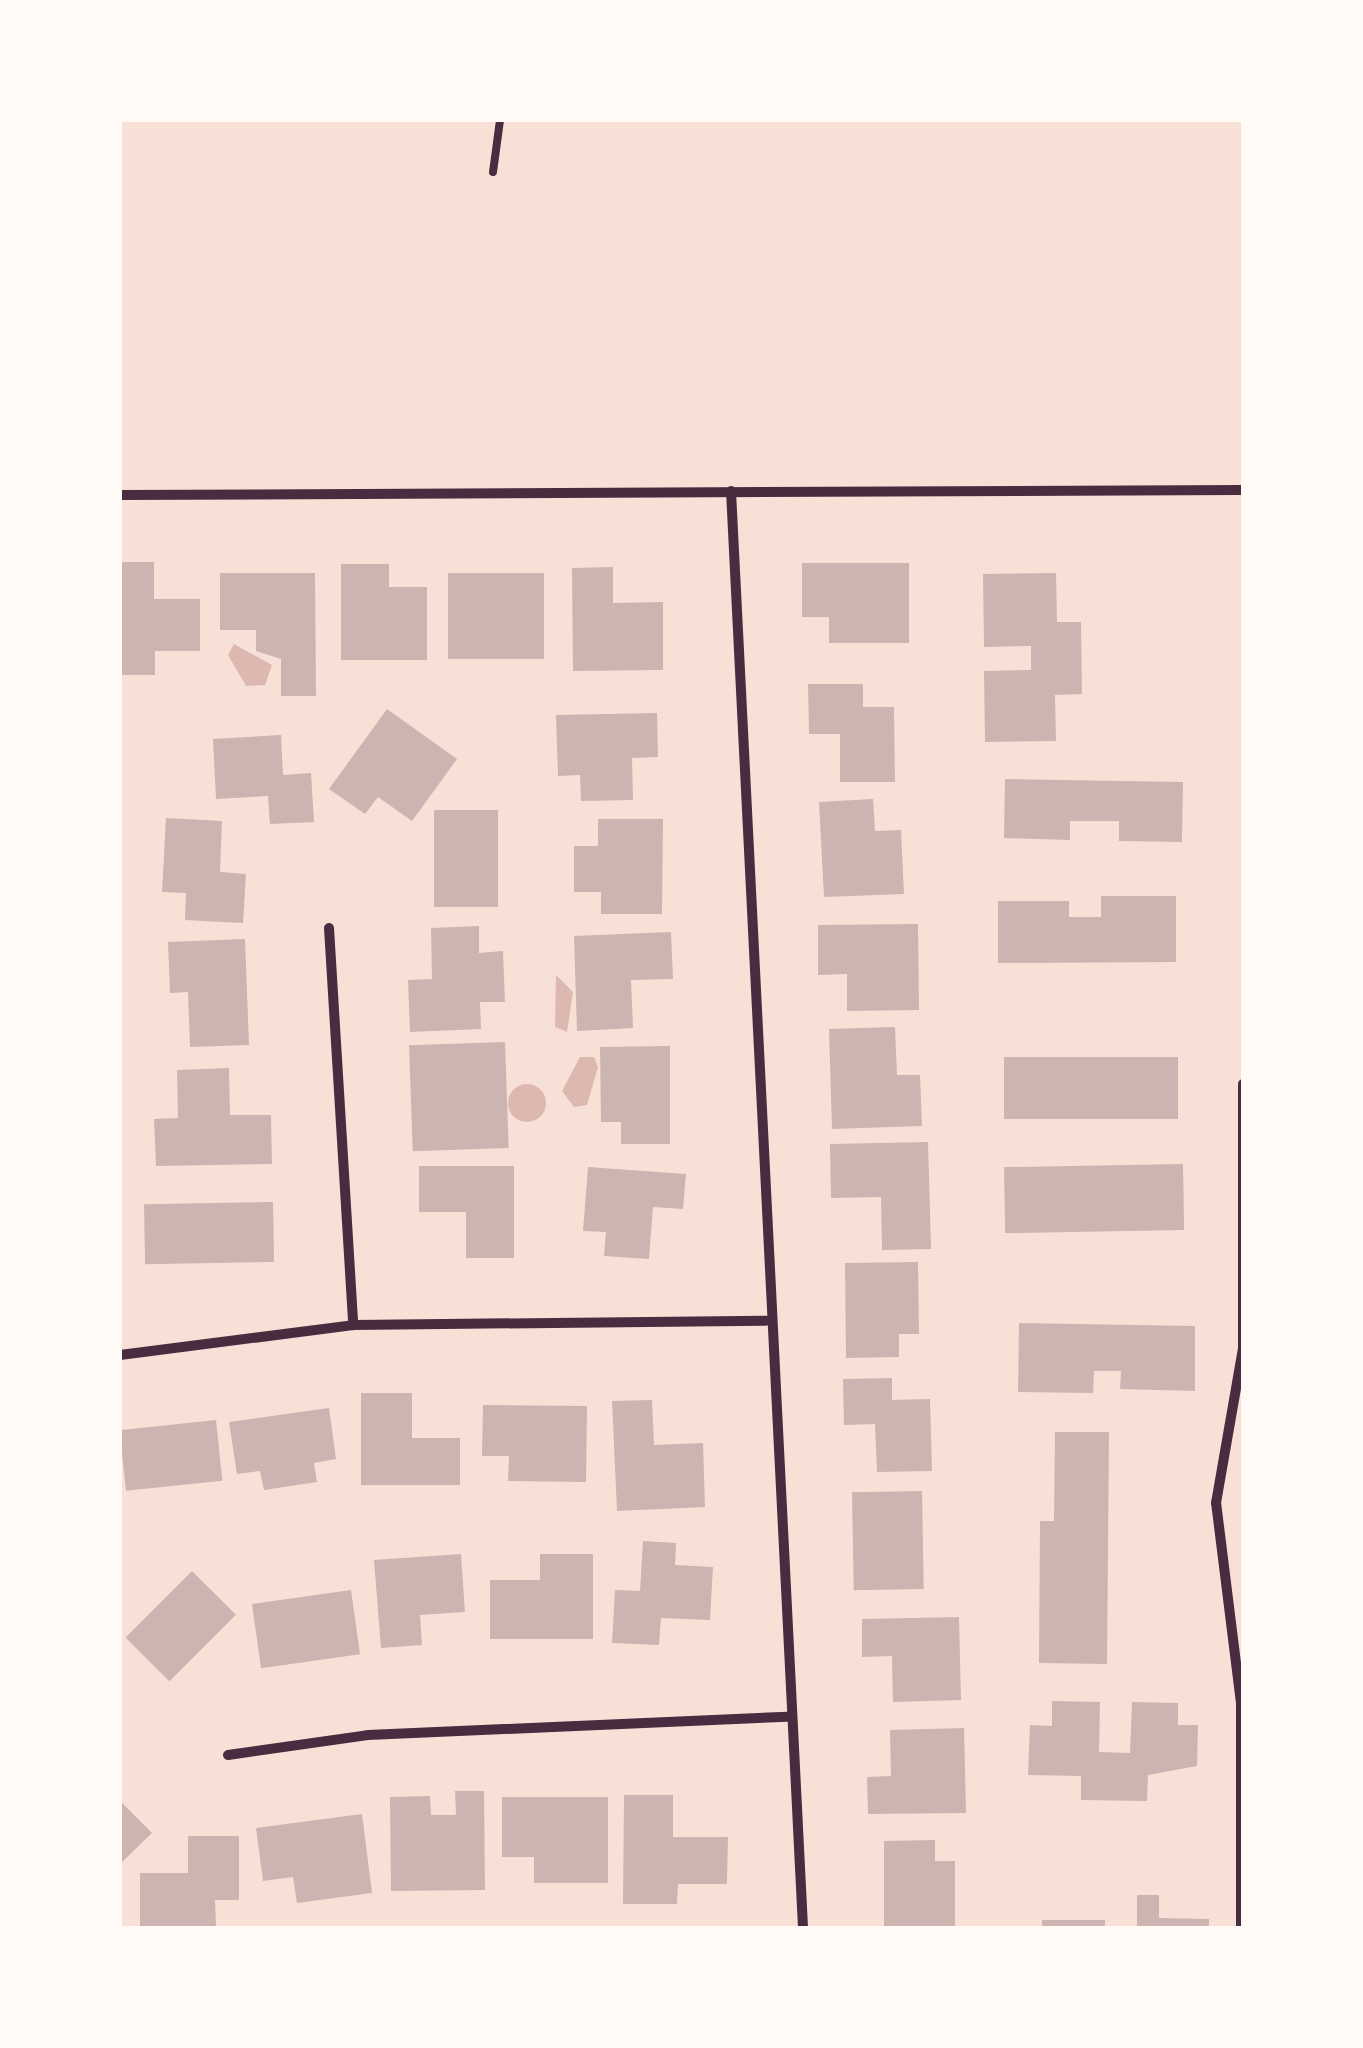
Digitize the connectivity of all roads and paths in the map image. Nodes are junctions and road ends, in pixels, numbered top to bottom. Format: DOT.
graph roads {
  1 [pos="500,120"];
  2 [pos="493,172"];
  3 [pos="1243,490"];
  4 [pos="731,492"];
  5 [pos="120,494"];
  6 [pos="328,928"];
  7 [pos="1243,1084"];
  8 [pos="766,1321"];
  9 [pos="352,1325"];
  10 [pos="120,1355"];
  11 [pos="788,1717"];
  12 [pos="228,1755"];
  13 [pos="803,1928"];
  14 [pos="1241,1928"];
  1 -- 2 [label="lane"];
  3 -- 4 [label="street"];
  4 -- 5 [label="street"];
  4 -- 8 [label="street"];
  6 -- 9 [label="street"];
  7 -- 14 [label="street"];
  8 -- 9 [label="street"];
  8 -- 11 [label="street"];
  9 -- 10 [label="street"];
  11 -- 12 [label="street"];
  11 -- 13 [label="street"];
}
